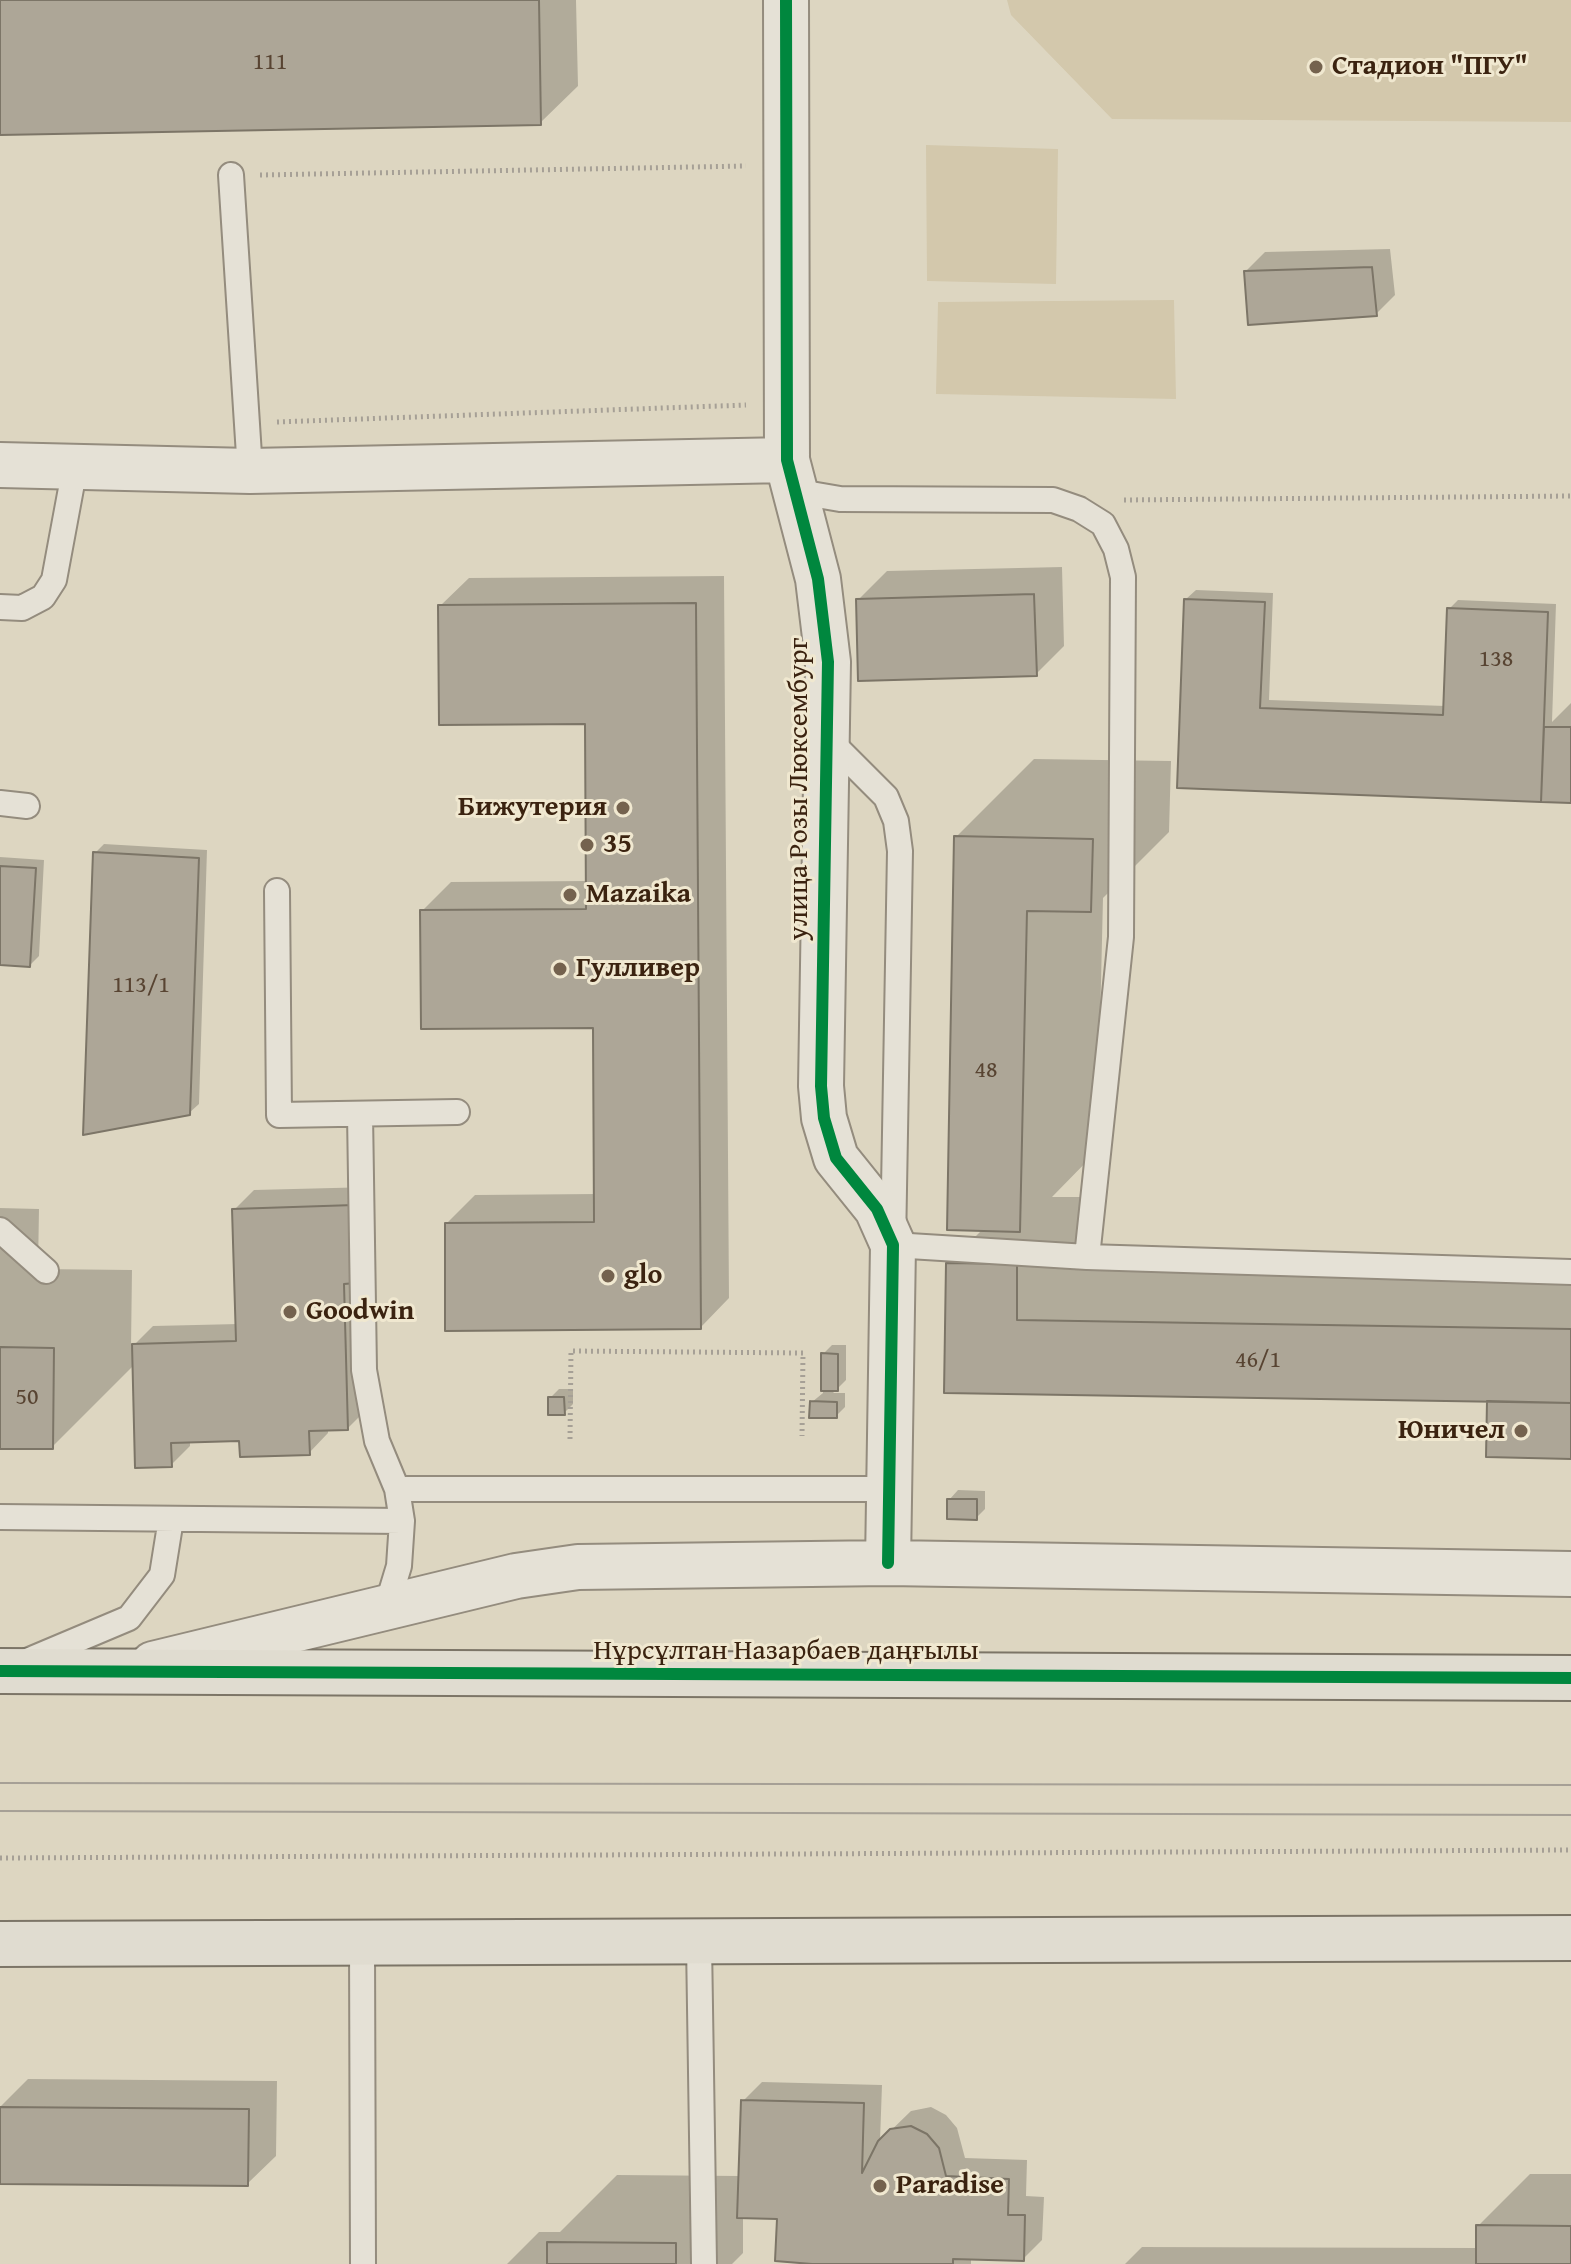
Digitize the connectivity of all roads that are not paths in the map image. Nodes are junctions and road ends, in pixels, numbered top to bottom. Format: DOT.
graph roads {
  1 [pos="786,0"];
  2 [pos="231,175"];
  3 [pos="787,460"];
  4 [pos="0,465"];
  5 [pos="75,467"];
  6 [pos="250,471"];
  7 [pos="0,607"];
  8 [pos="828,739"];
  9 [pos="0,803"];
  10 [pos="27,806"];
  11 [pos="277,891"];
  12 [pos="457,1112"];
  13 [pos="360,1114"];
  14 [pos="0,1230"];
  15 [pos="893,1245"];
  16 [pos="1087,1257"];
  17 [pos="46,1271"];
  18 [pos="1571,1272"];
  19 [pos="397,1489"];
  20 [pos="888,1489"];
  21 [pos="0,1517"];
  22 [pos="171,1519"];
  23 [pos="402,1521"];
  24 [pos="888,1563"];
  25 [pos="1571,1574"];
  26 [pos="386,1609"];
  27 [pos="1,1671"];
  28 [pos="109,1674"];
  29 [pos="1571,1678"];
  30 [pos="1571,1938"];
  31 [pos="362,1943"];
  32 [pos="699,1943"];
  33 [pos="0,1944"];
  34 [pos="363,2264"];
  35 [pos="704,2264"];
  1 -- 3 [label="street, улица Розы Люксембург"];
  2 -- 6 [label="lane"];
  3 -- 6 [label="street"];
  3 -- 8 [label="street, улица Розы Люксембург"];
  3 -- 16 [label="lane"];
  4 -- 5 [label="street"];
  5 -- 6 [label="street"];
  5 -- 7 [label="lane"];
  8 -- 15 [label="street, улица Розы Люксембург"];
  8 -- 15 [label="lane"];
  9 -- 10 [label="lane"];
  11 -- 13 [label="lane"];
  12 -- 13 [label="lane"];
  13 -- 19 [label="lane"];
  14 -- 17 [label="lane"];
  15 -- 16 [label="lane"];
  15 -- 20 [label="street, улица Розы Люксембург"];
  16 -- 18 [label="lane"];
  19 -- 20 [label="lane"];
  19 -- 23 [label="lane"];
  20 -- 24 [label="street, улица Розы Люксембург"];
  21 -- 22 [label="lane"];
  22 -- 23 [label="lane"];
  22 -- 27 [label="lane"];
  23 -- 26 [label="lane"];
  24 -- 25 [label="street"];
  24 -- 26 [label="street"];
  26 -- 28 [label="street"];
  27 -- 28 [label="main road, Нұрсұлтан Назарбаев даңғылы"];
  28 -- 29 [label="main road, Нұрсұлтан Назарбаев даңғылы"];
  30 -- 32 [label="main road"];
  31 -- 32 [label="main road"];
  31 -- 33 [label="main road"];
  31 -- 34 [label="lane"];
  32 -- 35 [label="lane"];
}
